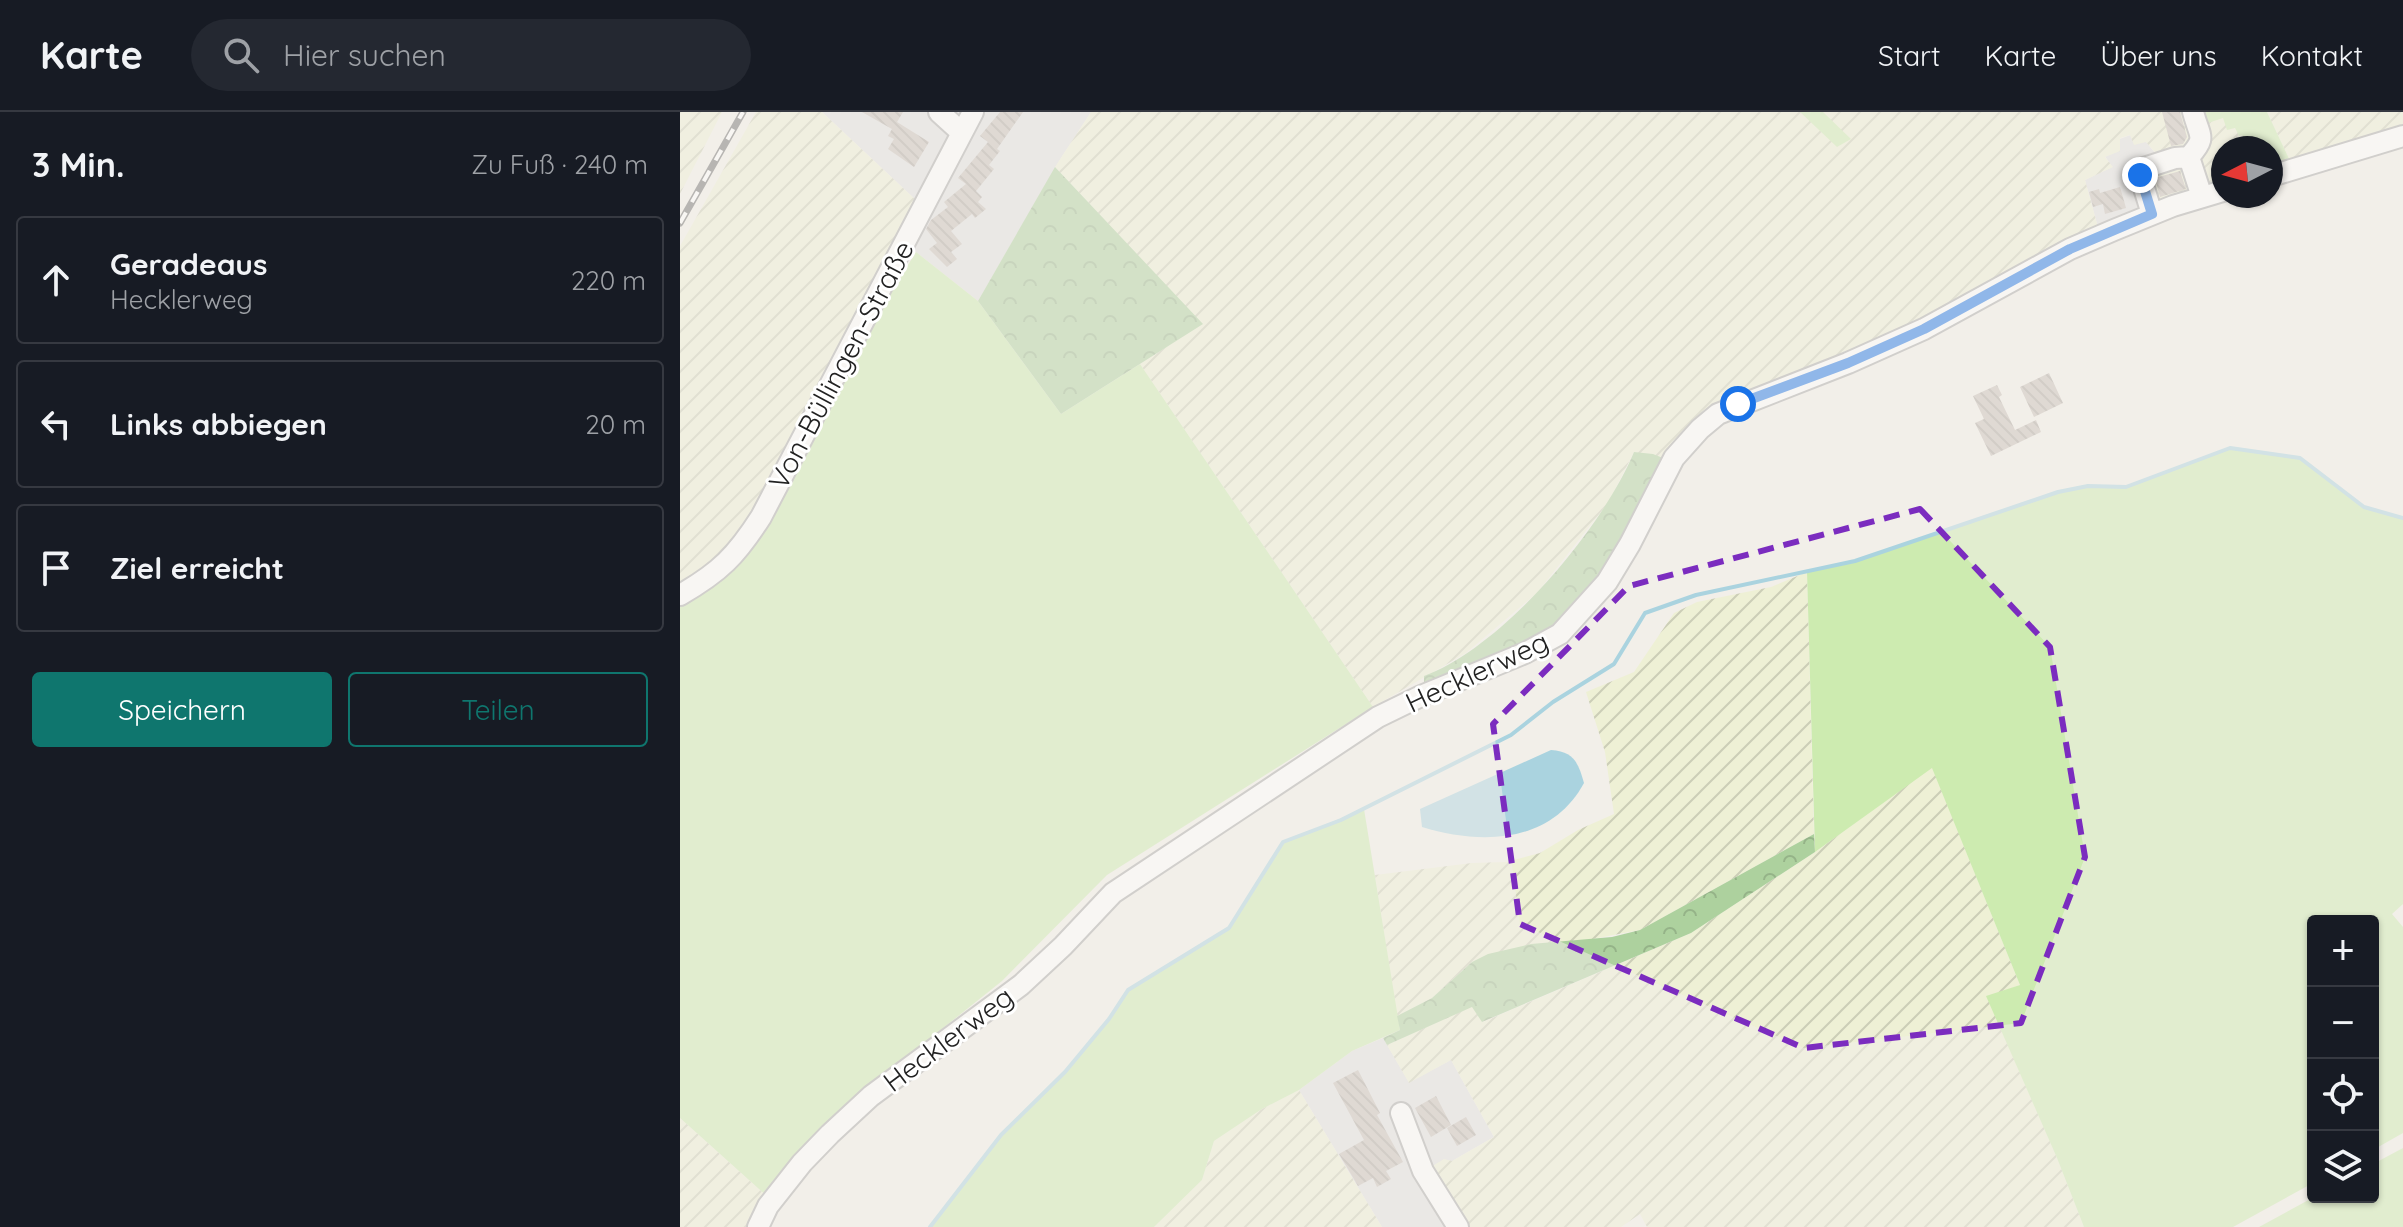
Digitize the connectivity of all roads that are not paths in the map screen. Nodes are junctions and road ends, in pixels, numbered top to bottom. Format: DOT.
graph roads {
  1 [pos="939,112"];
  2 [pos="973,112"];
  3 [pos="2193,112"];
  4 [pos="961,132"];
  5 [pos="2403,136"];
  6 [pos="2189,157"];
  7 [pos="2283,172"];
  8 [pos="2211,194"];
  9 [pos="2202,197"];
  10 [pos="2152,214"];
  11 [pos="680,595"];
  12 [pos="1401,1113"];
  13 [pos="758,1227"];
  14 [pos="1458,1227"];
  1 -- 4 [label="street"];
  2 -- 4 [label="street, Von-Büllingen-Straße"];
  3 -- 6 [label="street"];
  4 -- 11 [label="street, Von-Büllingen-Straße"];
  5 -- 7 [label="street"];
  6 -- 9 [label="street"];
  6 -- 10 [label="street"];
  8 -- 9 [label="street, Hecklerweg"];
  9 -- 10 [label="street, Hecklerweg"];
  10 -- 13 [label="street, Hecklerweg"];
  12 -- 14 [label="street"];
}
